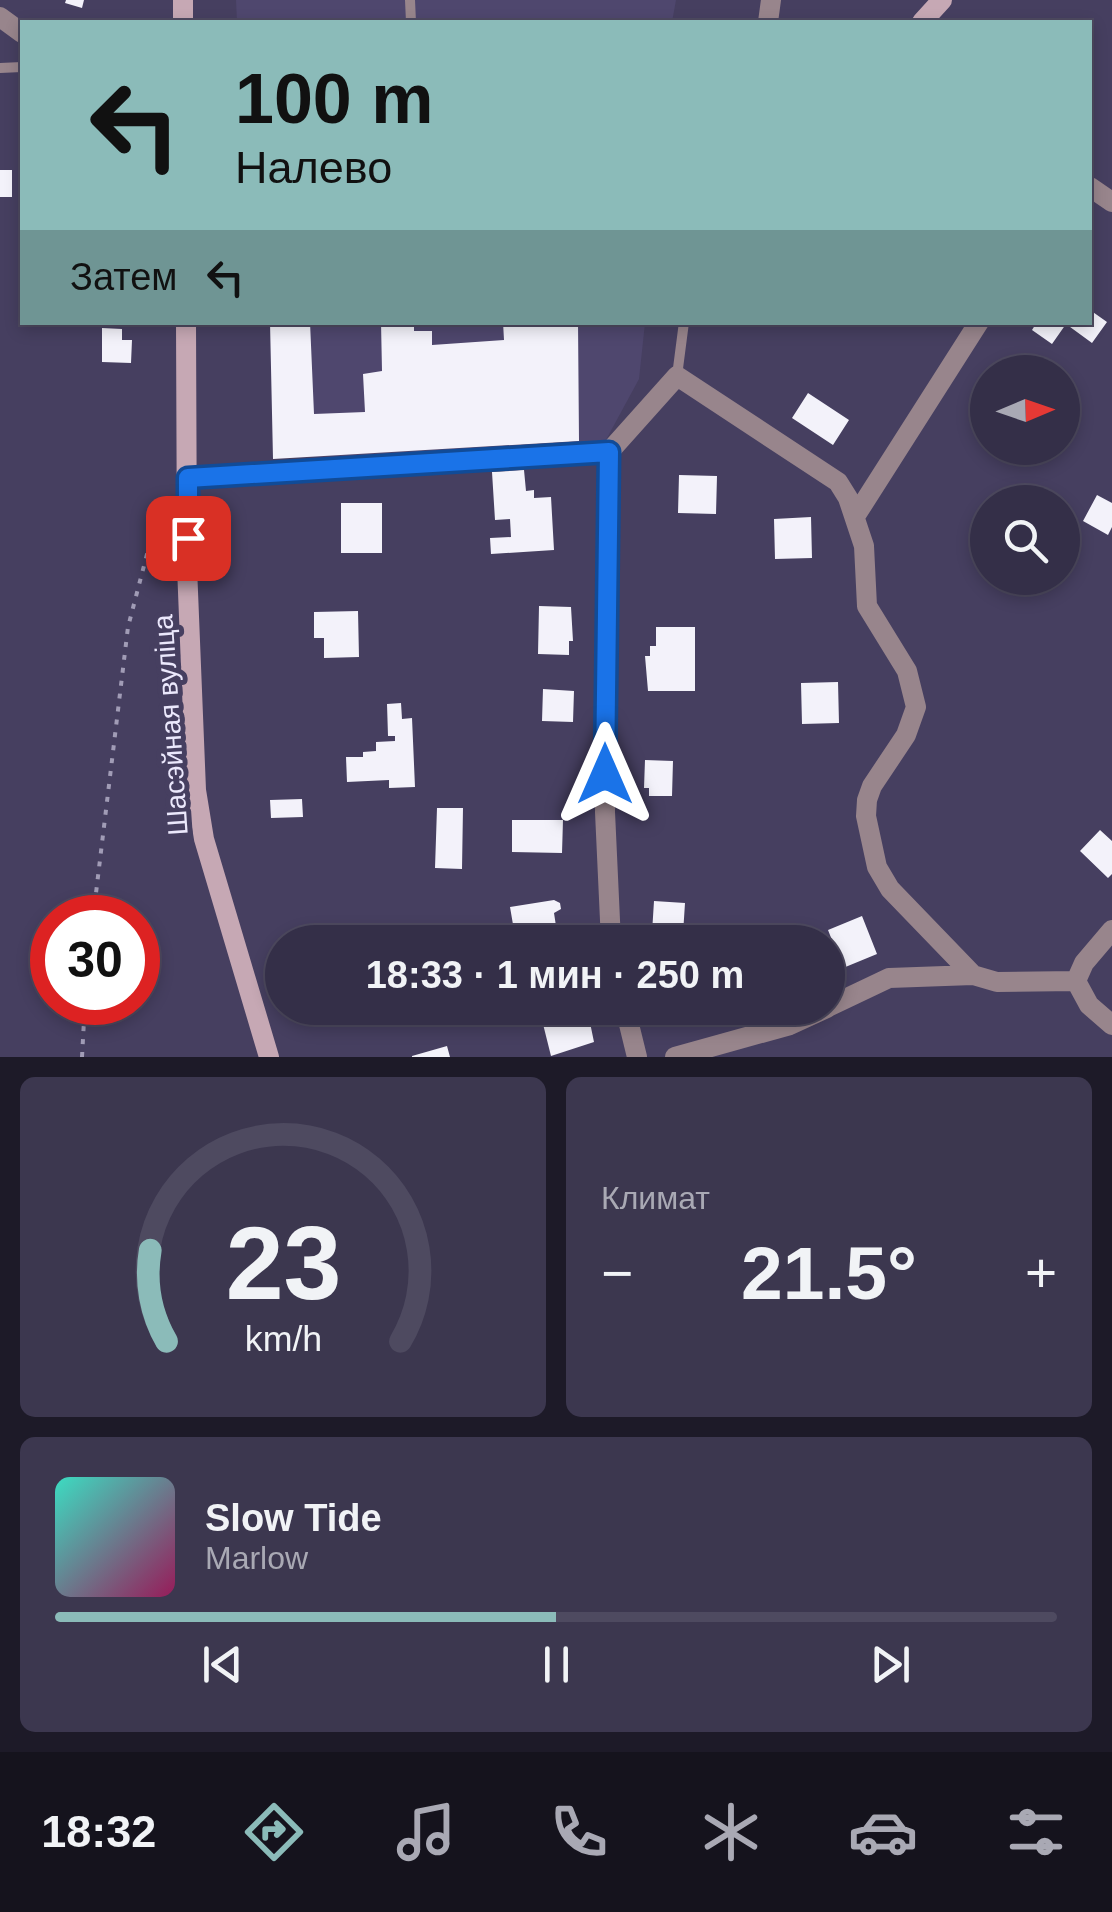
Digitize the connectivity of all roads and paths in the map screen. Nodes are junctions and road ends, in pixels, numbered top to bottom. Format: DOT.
graph roads {
  1 [pos="942,0"];
  2 [pos="0,16"];
  3 [pos="925,20"];
  4 [pos="20,32"];
  5 [pos="186,325"];
  6 [pos="684,325"];
  7 [pos="978,325"];
  8 [pos="677,376"];
  9 [pos="609,452"];
  10 [pos="188,478"];
  11 [pos="856,515"];
  12 [pos="96,895"];
  13 [pos="610,925"];
  14 [pos="1112,930"];
  15 [pos="974,975"];
  16 [pos="1076,980"];
  17 [pos="845,999"];
  18 [pos="83,1025"];
  19 [pos="629,1025"];
  20 [pos="790,1025"];
  21 [pos="1112,1026"];
  22 [pos="269,1056"];
  23 [pos="82,1057"];
  24 [pos="636,1057"];
  25 [pos="675,1057"];
  1 -- 3 [label="main road"];
  2 -- 4 [label="street"];
  5 -- 10 [label="main road, Шасэйная вуліца"];
  6 -- 8 [label="lane"];
  7 -- 11 [label="street"];
  8 -- 9 [label="street"];
  8 -- 11 [label="street"];
  9 -- 10 [label="street"];
  9 -- 13 [label="street"];
  10 -- 12 [label="path"];
  10 -- 22 [label="main road, Шасэйная вуліца"];
  11 -- 15 [label="street"];
  14 -- 16 [label="street"];
  15 -- 16 [label="street"];
  15 -- 17 [label="street"];
  16 -- 21 [label="street"];
  18 -- 23 [label="path"];
  19 -- 24 [label="street"];
  20 -- 25 [label="street"];
}
